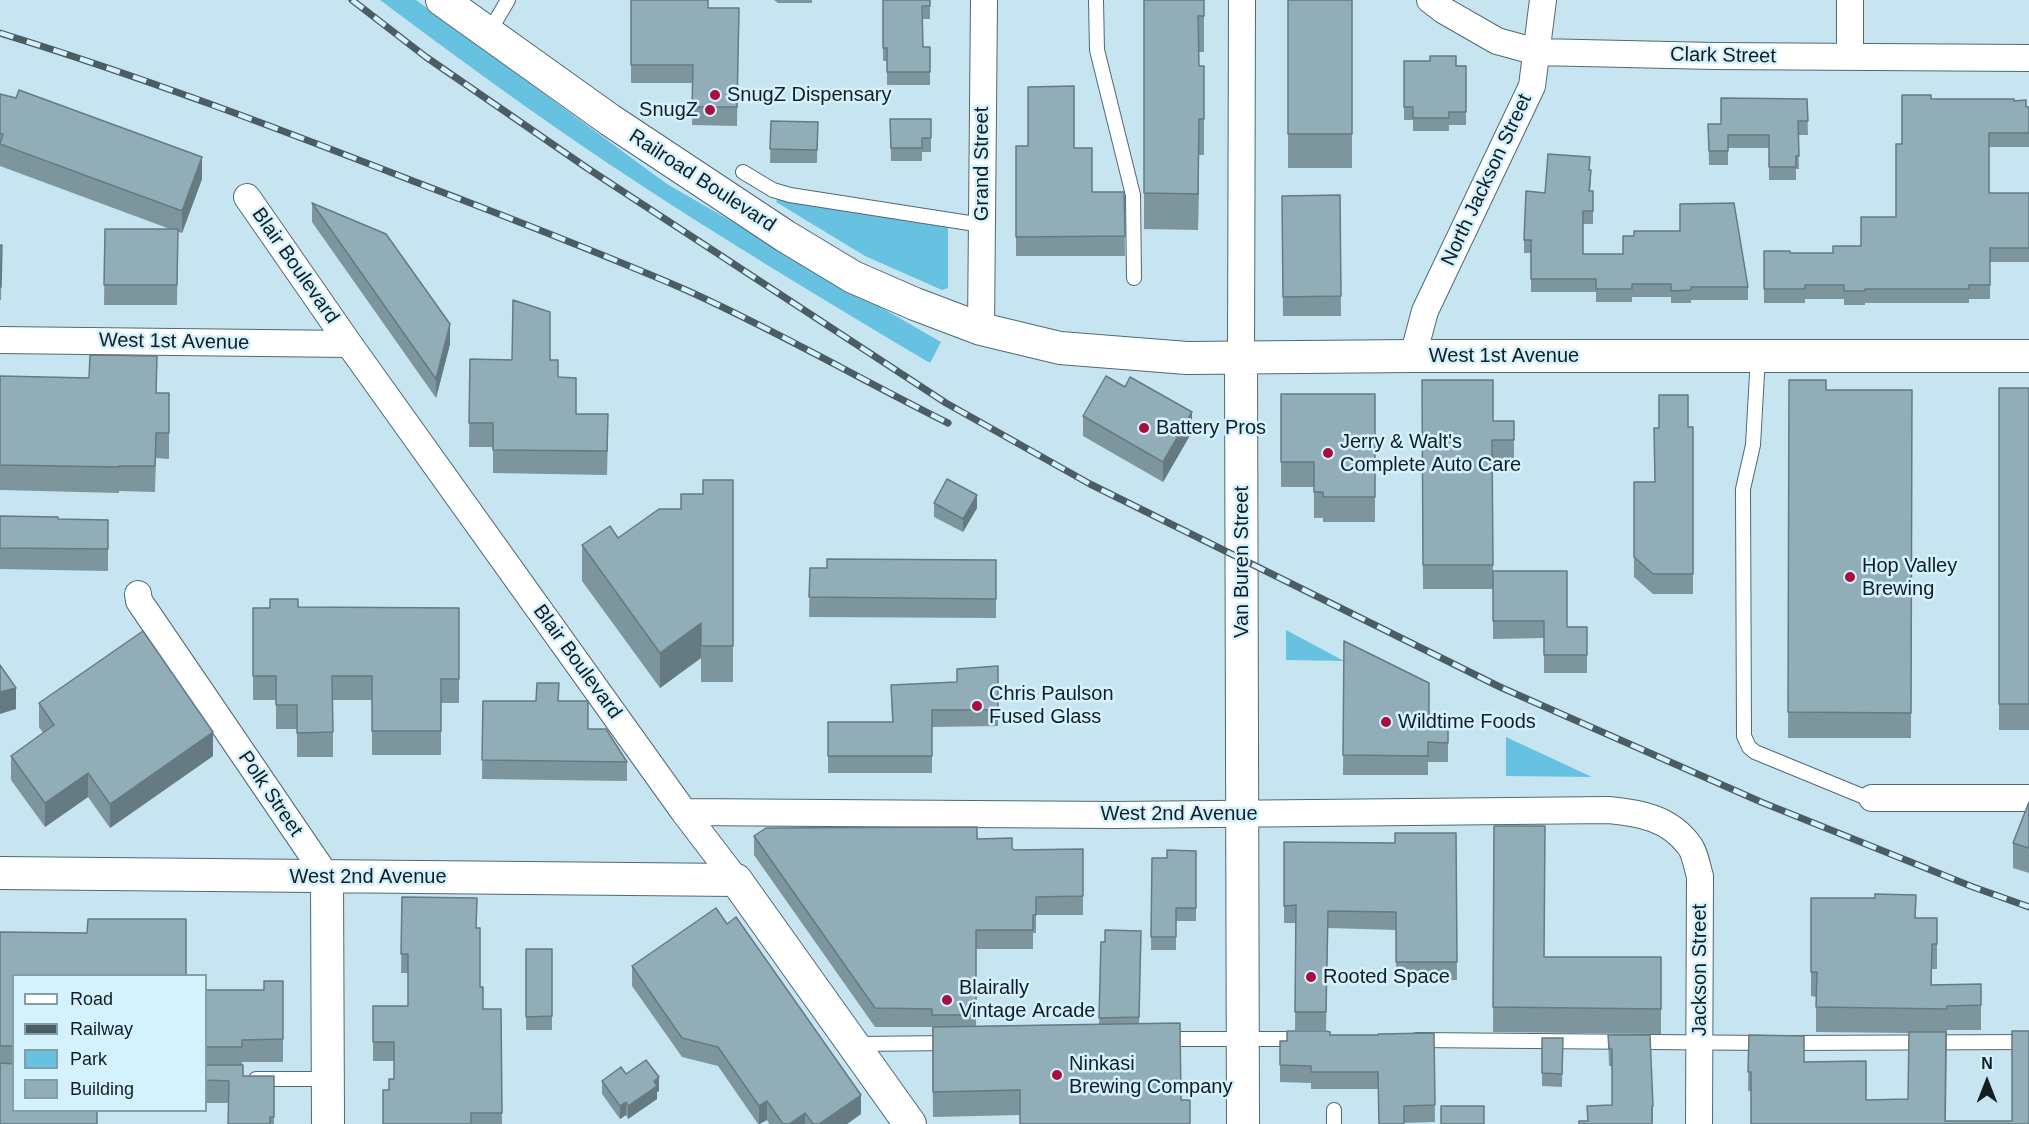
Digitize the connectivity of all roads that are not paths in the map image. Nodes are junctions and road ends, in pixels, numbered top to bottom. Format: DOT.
graph roads {
  1 [pos="442,0"];
  2 [pos="508,0"];
  3 [pos="984,0"];
  4 [pos="1096,0"];
  5 [pos="1242,0"];
  6 [pos="1430,0"];
  7 [pos="1543,0"];
  8 [pos="1850,0"];
  9 [pos="488,34"];
  10 [pos="1537,52"];
  11 [pos="1850,57"];
  12 [pos="2029,58"];
  13 [pos="743,172"];
  14 [pos="247,196"];
  15 [pos="982,225"];
  16 [pos="1134,278"];
  17 [pos="981,329"];
  18 [pos="0,340"];
  19 [pos="349,344"];
  20 [pos="1413,356"];
  21 [pos="1758,356"];
  22 [pos="2029,356"];
  23 [pos="1241,358"];
  24 [pos="138,594"];
  25 [pos="1872,798"];
  26 [pos="2029,798"];
  27 [pos="684,812"];
  28 [pos="1241,814"];
  29 [pos="1670,826"];
  30 [pos="0,873"];
  31 [pos="327,877"];
  32 [pos="736,880"];
  33 [pos="1242,1038"];
  34 [pos="1324,1039"];
  35 [pos="1150,1040"];
  36 [pos="1406,1040"];
  37 [pos="961,1042"];
  38 [pos="2029,1042"];
  39 [pos="854,1044"];
  40 [pos="1700,1044"];
  41 [pos="239,1079"];
  42 [pos="328,1079"];
  43 [pos="328,1124"];
  44 [pos="910,1124"];
  45 [pos="1243,1124"];
  46 [pos="1699,1124"];
  1 -- 9 [label="street, Railroad Boulevard"];
  2 -- 9 [label="lane"];
  3 -- 15 [label="street, Grand Street"];
  4 -- 16 [label="lane"];
  5 -- 23 [label="street, Van Buren Street"];
  6 -- 10 [label="street, Clark Street"];
  7 -- 10 [label="street, North Jackson Street"];
  8 -- 11 [label="street"];
  9 -- 17 [label="street, Railroad Boulevard"];
  10 -- 11 [label="street, Clark Street"];
  10 -- 20 [label="street, North Jackson Street"];
  11 -- 12 [label="street, Clark Street"];
  13 -- 15 [label="lane"];
  14 -- 19 [label="street, Blair Boulevard"];
  15 -- 17 [label="street, Grand Street"];
  17 -- 23 [label="street, West 1st Avenue"];
  18 -- 19 [label="street, West 1st Avenue"];
  19 -- 27 [label="street, Blair Boulevard"];
  20 -- 21 [label="street, West 1st Avenue"];
  20 -- 23 [label="street, West 1st Avenue"];
  21 -- 22 [label="street, West 1st Avenue"];
  21 -- 25 [label="lane"];
  23 -- 28 [label="street, Van Buren Street"];
  24 -- 31 [label="street, Polk Street"];
  25 -- 26 [label="street"];
  27 -- 28 [label="street, West 2nd Avenue"];
  27 -- 32 [label="street, Blair Boulevard"];
  28 -- 29 [label="street, West 2nd Avenue"];
  28 -- 33 [label="street, Van Buren Street"];
  29 -- 40 [label="street, Jackson Street"];
  30 -- 31 [label="street, West 2nd Avenue"];
  31 -- 32 [label="street, West 2nd Avenue"];
  31 -- 42 [label="street"];
  32 -- 39 [label="street, Blair Boulevard"];
  33 -- 34 [label="lane"];
  33 -- 35 [label="lane"];
  33 -- 45 [label="street, Van Buren Street"];
  36 -- 40 [label="lane"];
  37 -- 39 [label="lane"];
  38 -- 40 [label="lane"];
  39 -- 44 [label="street, Blair Boulevard"];
  40 -- 46 [label="street, Jackson Street"];
  41 -- 42 [label="lane"];
  42 -- 43 [label="street"];
}
